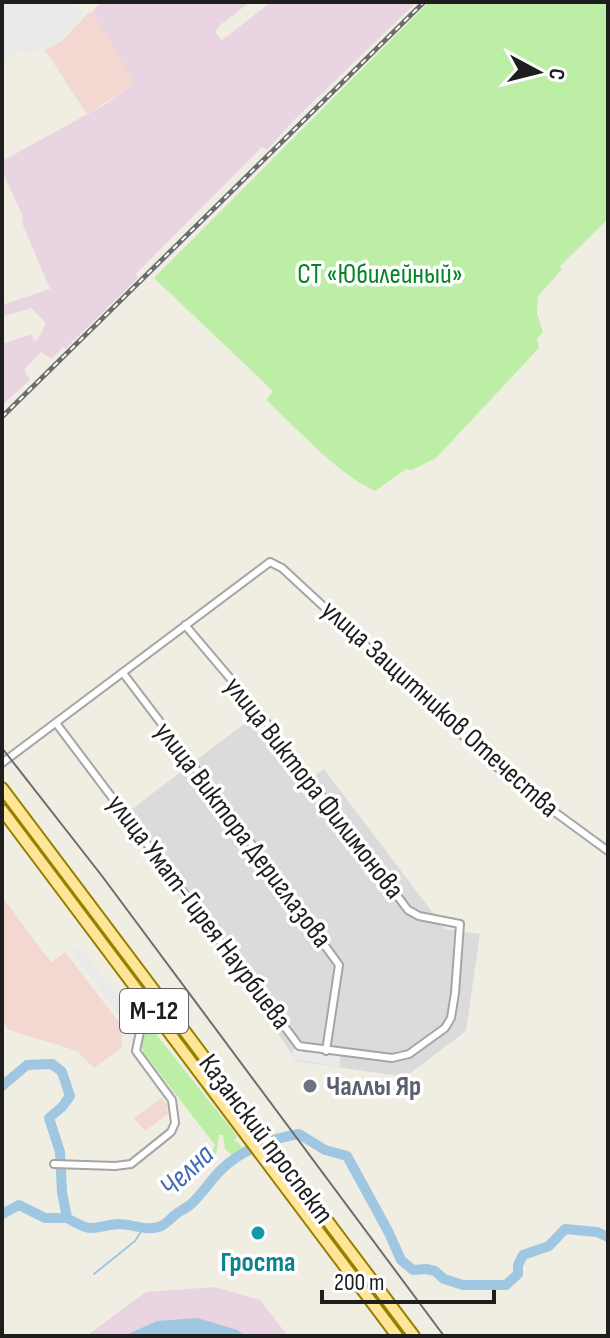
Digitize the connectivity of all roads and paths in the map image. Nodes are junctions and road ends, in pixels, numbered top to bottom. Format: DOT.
graph roads {
  1 [pos="185,625"];
  2 [pos="123,673"];
  3 [pos="56,723"];
  4 [pos="2,763"];
  5 [pos="2,788"];
  6 [pos="2,810"];
  7 [pos="605,849"];
  8 [pos="460,924"];
  9 [pos="146,1002"];
  10 [pos="326,1051"];
  11 [pos="226,1086"];
  12 [pos="216,1093"];
  13 [pos="54,1164"];
  14 [pos="397,1336"];
  15 [pos="414,1336"];
  1 -- 2 [label="street"];
  1 -- 7 [label="street, улица Защитников Отечества"];
  1 -- 8 [label="street, улица Виктора Филимонова"];
  2 -- 3 [label="street"];
  2 -- 10 [label="street, улица Виктора Дериглазова"];
  3 -- 4 [label="street"];
  3 -- 10 [label="street, улица Умат-Гирея Наурбиева"];
  5 -- 11 [label="main road, Казанский проспект / М-12"];
  6 -- 9 [label="main road, Казанский проспект / М-12"];
  8 -- 10 [label="street, улица Умат-Гирея Наурбиева"];
  9 -- 12 [label="main road, Казанский проспект / М-12"];
  9 -- 13 [label="street"];
  11 -- 12 [label="main road"];
  11 -- 15 [label="main road, Казанский проспект / М-12"];
  12 -- 14 [label="main road, Казанский проспект / М-12"];
}
